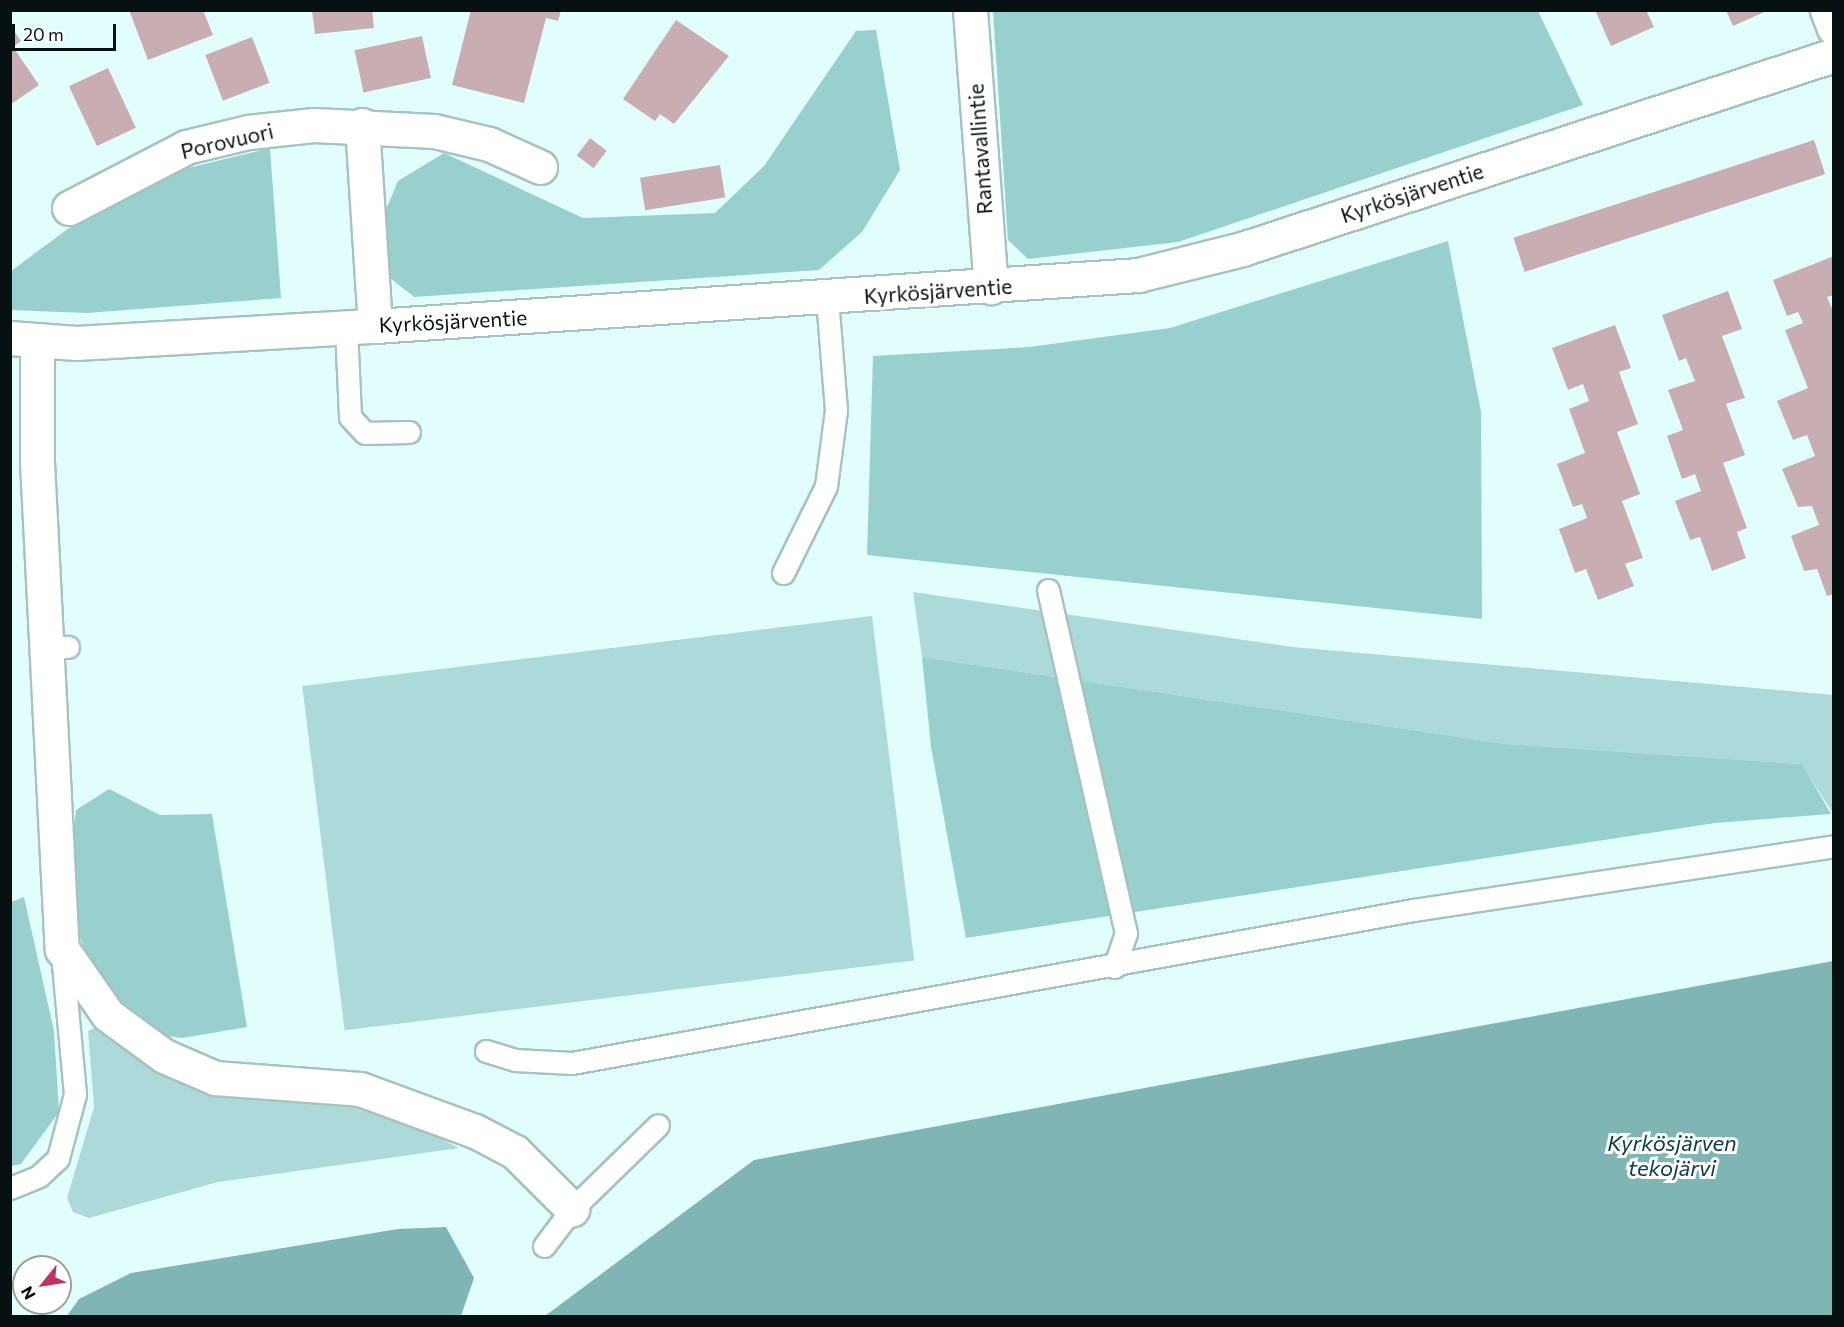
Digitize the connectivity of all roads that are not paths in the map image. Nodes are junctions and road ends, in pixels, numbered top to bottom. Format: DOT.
graph roads {
  1 [pos="970,10"];
  2 [pos="1827,10"];
  3 [pos="1833,28"];
  4 [pos="1833,55"];
  5 [pos="362,125"];
  6 [pos="540,167"];
  7 [pos="69,208"];
  8 [pos="991,287"];
  9 [pos="827,299"];
  10 [pos="360,327"];
  11 [pos="24,339"];
  12 [pos="409,432"];
  13 [pos="783,573"];
  14 [pos="1048,590"];
  15 [pos="1833,846"];
  16 [pos="62,949"];
  17 [pos="1114,967"];
  18 [pos="486,1052"];
  19 [pos="658,1125"];
  20 [pos="10,1188"];
  21 [pos="572,1209"];
  22 [pos="544,1246"];
  1 -- 8 [label="street, Rantavallintie"];
  2 -- 3 [label="street"];
  4 -- 8 [label="street, Kyrkösjärventie"];
  5 -- 6 [label="street, Porovuori"];
  5 -- 7 [label="street, Porovuori"];
  5 -- 10 [label="street"];
  8 -- 9 [label="street, Kyrkösjärventie"];
  9 -- 10 [label="street, Kyrkösjärventie"];
  9 -- 13 [label="lane"];
  10 -- 11 [label="street, Kyrkösjärventie"];
  10 -- 12 [label="lane"];
  11 -- 16 [label="street"];
  14 -- 17 [label="lane"];
  15 -- 17 [label="lane"];
  16 -- 20 [label="lane"];
  16 -- 21 [label="street"];
  17 -- 18 [label="lane"];
  19 -- 21 [label="lane"];
  21 -- 22 [label="lane"];
}
